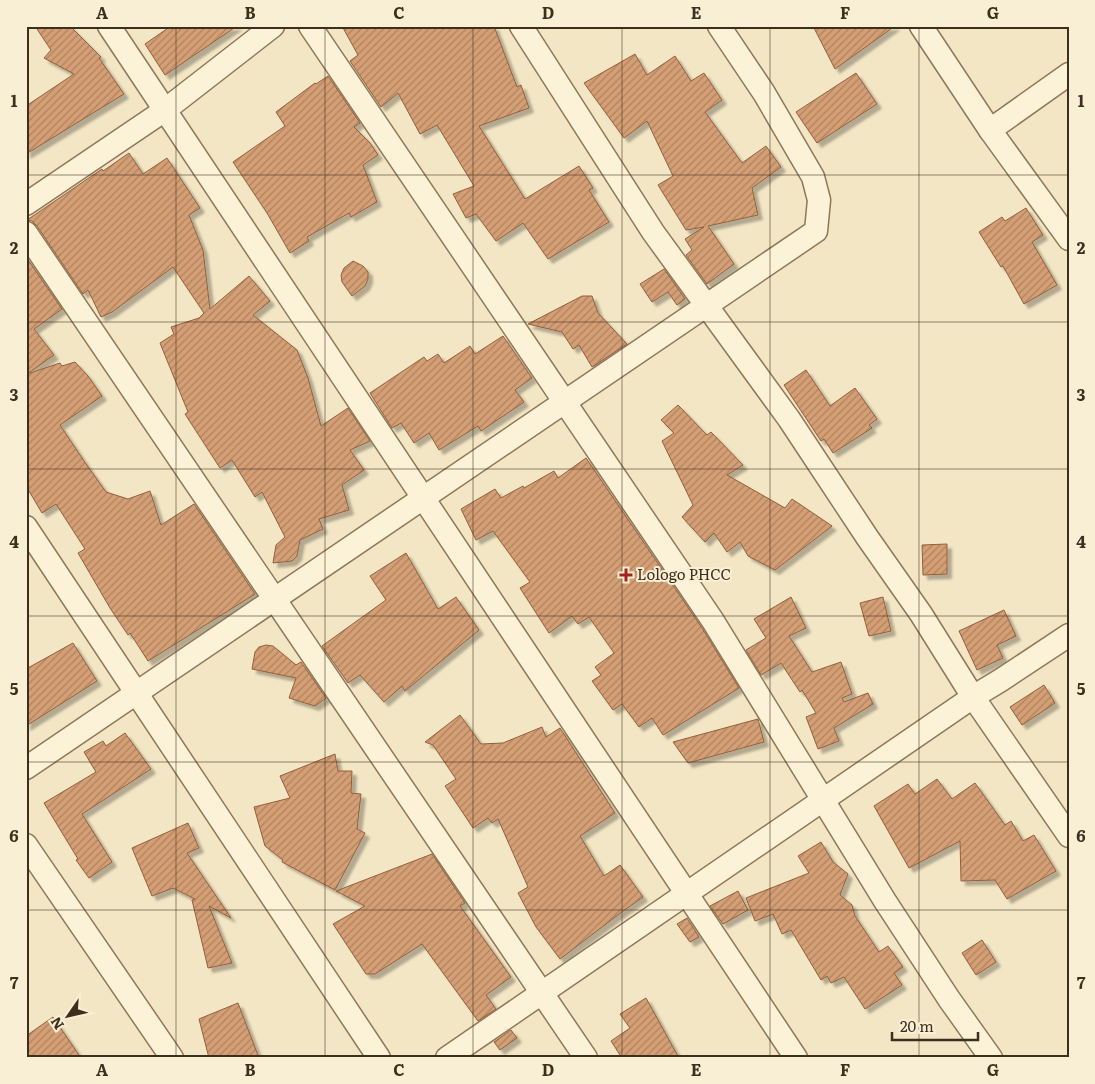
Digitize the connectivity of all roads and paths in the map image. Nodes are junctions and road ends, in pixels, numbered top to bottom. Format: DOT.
graph roads {
  1 [pos="109,26"];
  2 [pos="273,26"];
  3 [pos="310,26"];
  4 [pos="521,26"];
  5 [pos="719,26"];
  6 [pos="921,26"];
  7 [pos="1069,74"];
  8 [pos="165,110"];
  9 [pos="990,130"];
  10 [pos="26,204"];
  11 [pos="26,232"];
  12 [pos="1069,239"];
  13 [pos="707,306"];
  14 [pos="565,402"];
  15 [pos="424,498"];
  16 [pos="26,527"];
  17 [pos="275,600"];
  18 [pos="1066,639"];
  19 [pos="136,693"];
  20 [pos="973,697"];
  21 [pos="26,768"];
  22 [pos="823,799"];
  23 [pos="1069,836"];
  24 [pos="26,845"];
  25 [pos="687,893"];
  26 [pos="542,993"];
  27 [pos="172,1058"];
  28 [pos="378,1058"];
  29 [pos="446,1058"];
  30 [pos="586,1058"];
  31 [pos="796,1058"];
  32 [pos="991,1058"];
  1 -- 8 [label="street"];
  2 -- 8 [label="street"];
  3 -- 14 [label="street"];
  4 -- 13 [label="street"];
  5 -- 13 [label="street"];
  6 -- 9 [label="street"];
  7 -- 9 [label="street"];
  8 -- 10 [label="street"];
  8 -- 15 [label="street"];
  9 -- 12 [label="street"];
  11 -- 17 [label="street"];
  13 -- 14 [label="street"];
  13 -- 20 [label="street"];
  14 -- 15 [label="street"];
  14 -- 22 [label="street"];
  15 -- 17 [label="street"];
  15 -- 25 [label="street"];
  16 -- 19 [label="street"];
  17 -- 19 [label="street"];
  17 -- 26 [label="street"];
  18 -- 20 [label="street"];
  19 -- 21 [label="street"];
  19 -- 28 [label="street"];
  20 -- 22 [label="street"];
  20 -- 23 [label="street"];
  22 -- 25 [label="street"];
  22 -- 32 [label="street"];
  24 -- 27 [label="street"];
  25 -- 26 [label="street"];
  25 -- 31 [label="street"];
  26 -- 29 [label="street"];
  26 -- 30 [label="street"];
}
